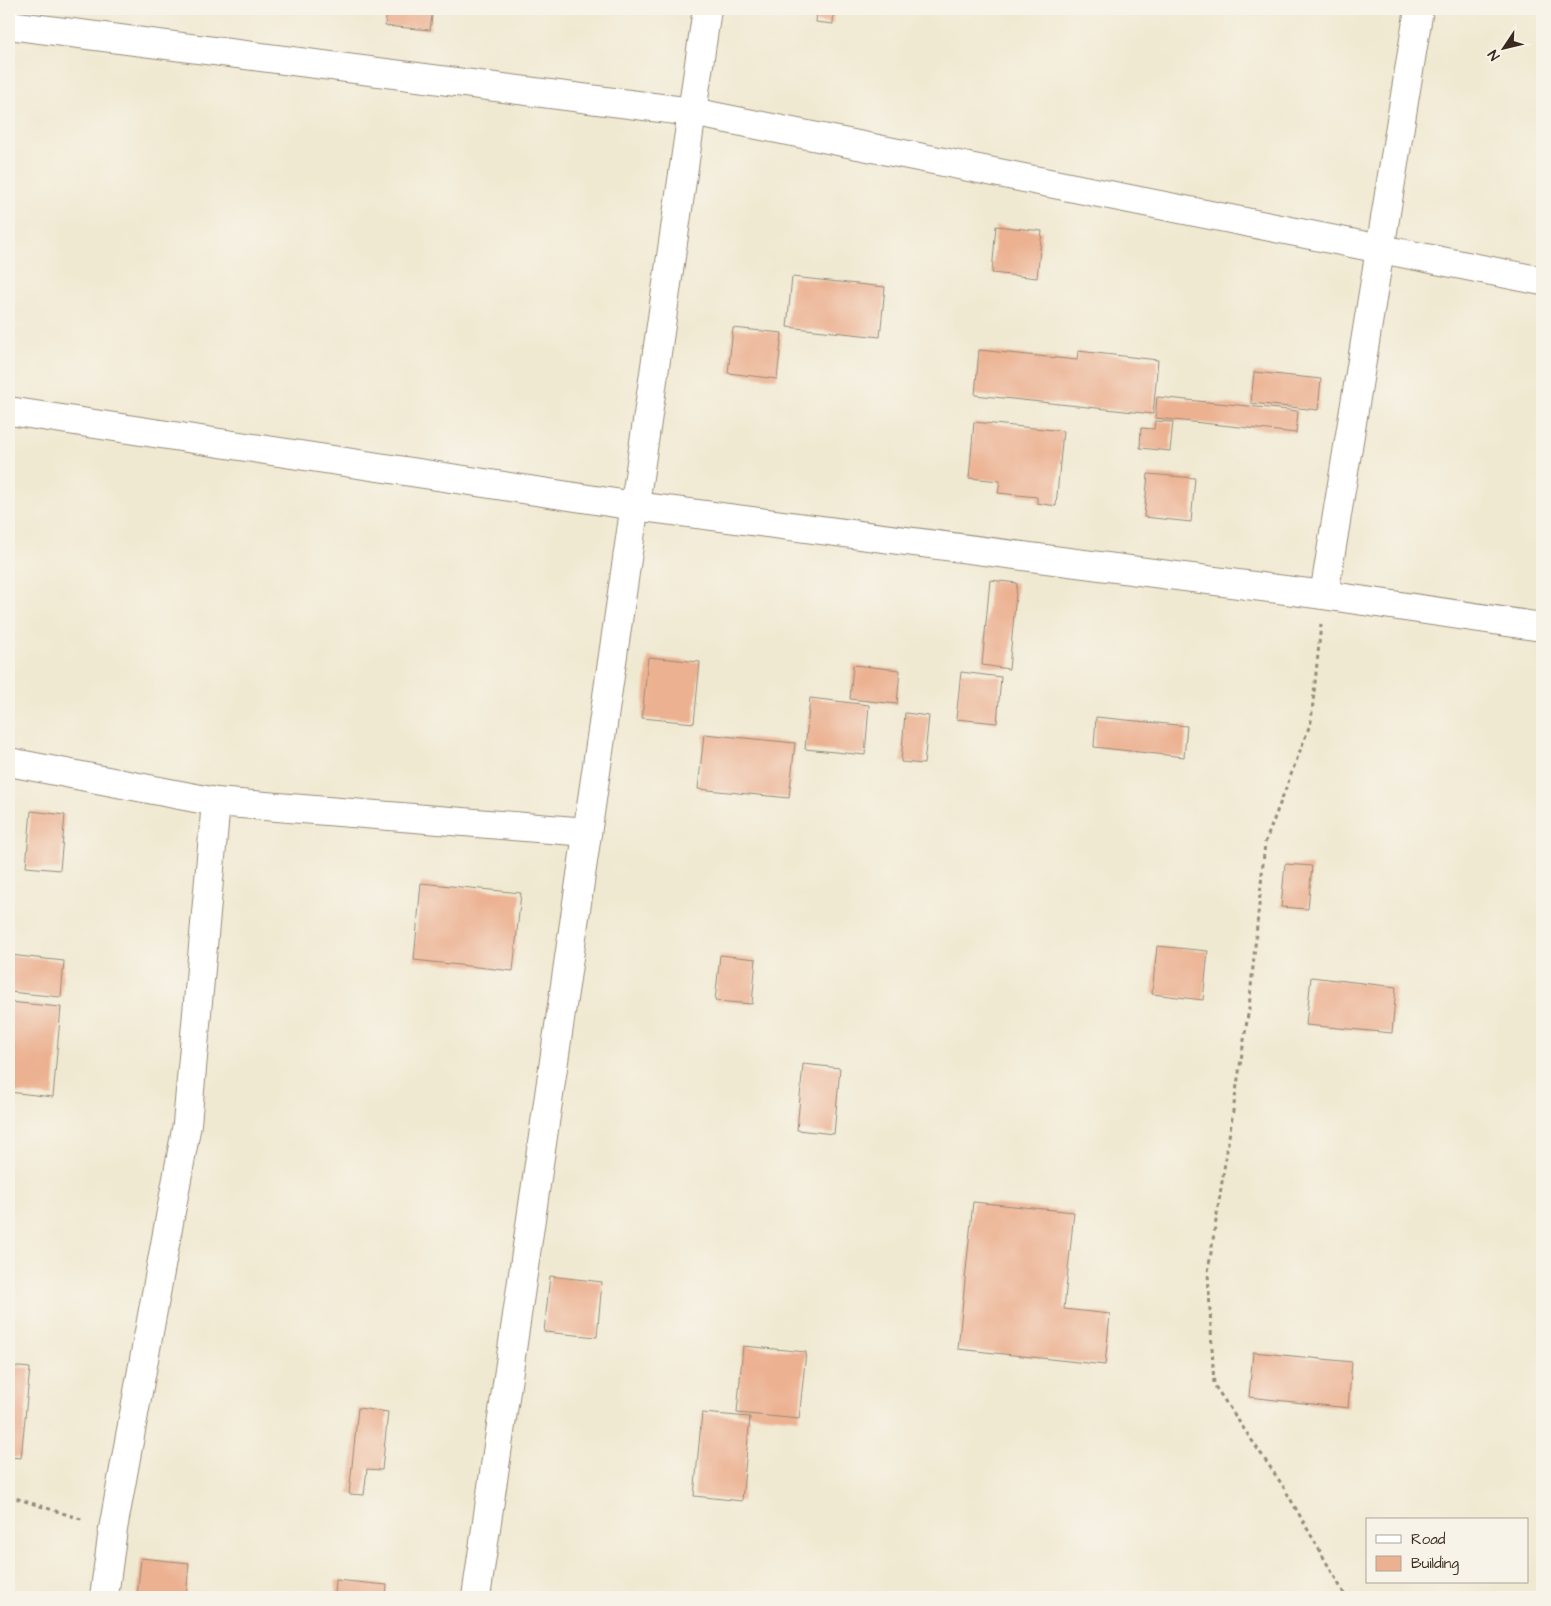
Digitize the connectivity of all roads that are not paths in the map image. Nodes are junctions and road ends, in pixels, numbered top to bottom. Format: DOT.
graph roads {
  1 [pos="707,9"];
  2 [pos="1419,9"];
  3 [pos="9,25"];
  4 [pos="692,112"];
  5 [pos="1380,250"];
  6 [pos="1542,281"];
  7 [pos="9,411"];
  8 [pos="634,506"];
  9 [pos="1324,595"];
  10 [pos="1542,627"];
  11 [pos="9,762"];
  12 [pos="216,802"];
  13 [pos="587,832"];
  14 [pos="104,1597"];
  15 [pos="476,1597"];
  1 -- 4 [label="street"];
  2 -- 5 [label="street"];
  3 -- 4 [label="street"];
  4 -- 5 [label="street"];
  4 -- 8 [label="street"];
  5 -- 6 [label="street"];
  5 -- 9 [label="street"];
  7 -- 8 [label="street"];
  8 -- 9 [label="street"];
  8 -- 13 [label="street"];
  9 -- 10 [label="street"];
  11 -- 12 [label="street"];
  12 -- 13 [label="street"];
  12 -- 14 [label="street"];
  13 -- 15 [label="street"];
}
